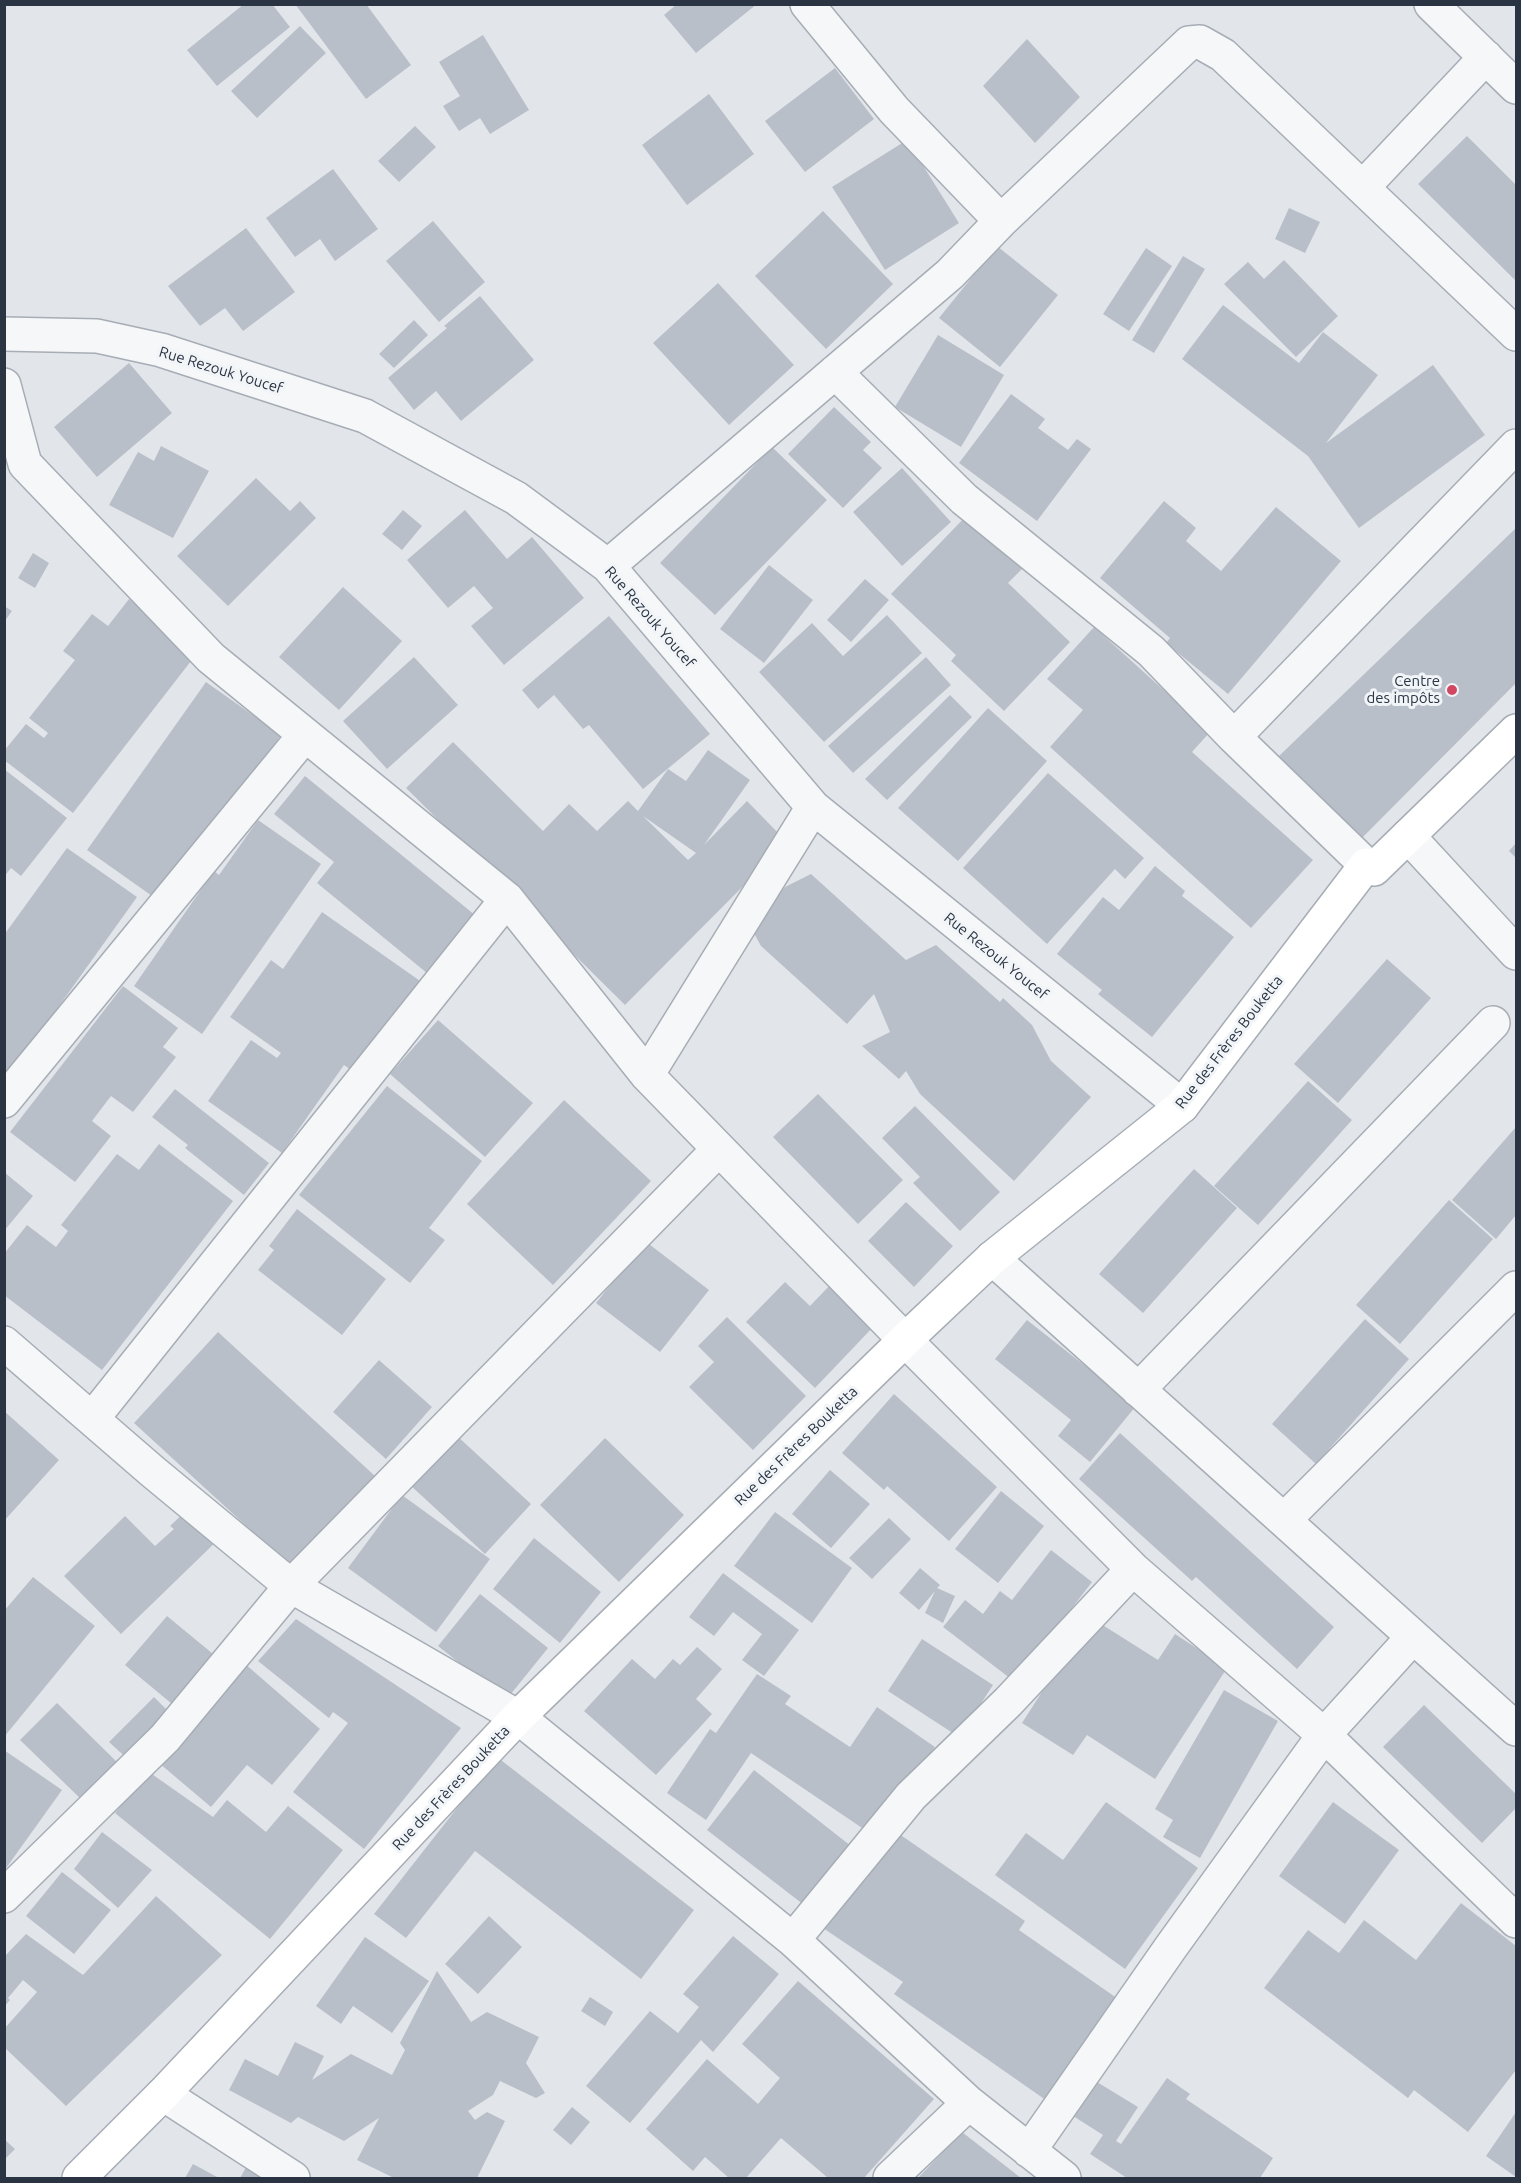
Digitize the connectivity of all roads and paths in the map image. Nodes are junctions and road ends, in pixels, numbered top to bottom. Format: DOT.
graph roads {
  1 [pos="807,4"];
  2 [pos="1431,4"];
  3 [pos="1486,57"];
  4 [pos="1516,87"];
  5 [pos="1363,187"];
  6 [pos="1001,221"];
  7 [pos="4,334"];
  8 [pos="1516,334"];
  9 [pos="835,372"];
  10 [pos="4,385"];
  11 [pos="1516,446"];
  12 [pos="608,566"];
  13 [pos="1516,731"];
  14 [pos="304,736"];
  15 [pos="1234,737"];
  16 [pos="813,807"];
  17 [pos="1408,836"];
  18 [pos="1366,865"];
  19 [pos="507,899"];
  20 [pos="1516,953"];
  21 [pos="1494,1023"];
  22 [pos="647,1075"];
  23 [pos="4,1101"];
  24 [pos="1182,1106"];
  25 [pos="718,1150"];
  26 [pos="992,1258"];
  27 [pos="1516,1288"];
  28 [pos="905,1340"];
  29 [pos="4,1343"];
  30 [pos="1138,1390"];
  31 [pos="92,1419"];
  32 [pos="1284,1520"];
  33 [pos="1133,1569"];
  34 [pos="291,1586"];
  35 [pos="1413,1637"];
  36 [pos="518,1717"];
  37 [pos="1516,1729"];
  38 [pos="1324,1735"];
  39 [pos="4,1896"];
  40 [pos="1516,1921"];
  41 [pos="793,1940"];
  42 [pos="163,2094"];
  43 [pos="969,2103"];
  44 [pos="1029,2151"];
  45 [pos="79,2178"];
  46 [pos="293,2178"];
  47 [pos="890,2178"];
  48 [pos="1064,2178"];
  1 -- 6 [label="street"];
  2 -- 3 [label="street"];
  3 -- 4 [label="street"];
  3 -- 5 [label="street"];
  5 -- 6 [label="street"];
  5 -- 8 [label="street"];
  6 -- 9 [label="street"];
  7 -- 12 [label="street, Rue Rezouk Youcef"];
  9 -- 12 [label="street"];
  9 -- 15 [label="street"];
  10 -- 14 [label="street"];
  11 -- 15 [label="street"];
  12 -- 16 [label="street, Rue Rezouk Youcef"];
  13 -- 17 [label="main road, Rue des Frères Bouketta"];
  14 -- 19 [label="street"];
  14 -- 23 [label="street"];
  15 -- 18 [label="street"];
  16 -- 22 [label="street"];
  16 -- 24 [label="street, Rue Rezouk Youcef"];
  17 -- 18 [label="main road, Rue des Frères Bouketta"];
  17 -- 20 [label="street"];
  18 -- 24 [label="main road, Rue des Frères Bouketta"];
  19 -- 22 [label="street"];
  19 -- 31 [label="street"];
  21 -- 30 [label="street"];
  22 -- 25 [label="street"];
  24 -- 26 [label="main road, Rue des Frères Bouketta"];
  25 -- 28 [label="street"];
  25 -- 34 [label="street"];
  26 -- 28 [label="main road, Rue des Frères Bouketta"];
  26 -- 30 [label="street"];
  27 -- 32 [label="street"];
  28 -- 33 [label="street"];
  28 -- 36 [label="main road, Rue des Frères Bouketta"];
  29 -- 31 [label="street"];
  30 -- 32 [label="street"];
  31 -- 34 [label="street"];
  32 -- 35 [label="street"];
  33 -- 38 [label="street"];
  33 -- 41 [label="street"];
  34 -- 36 [label="street"];
  34 -- 39 [label="street"];
  35 -- 37 [label="street"];
  35 -- 38 [label="street"];
  36 -- 41 [label="street"];
  36 -- 42 [label="main road, Rue des Frères Bouketta"];
  38 -- 40 [label="street"];
  38 -- 44 [label="street"];
  41 -- 43 [label="street"];
  42 -- 45 [label="main road, Rue des Frères Bouketta"];
  42 -- 46 [label="street"];
  43 -- 44 [label="street"];
  43 -- 47 [label="street"];
  44 -- 48 [label="street"];
}
